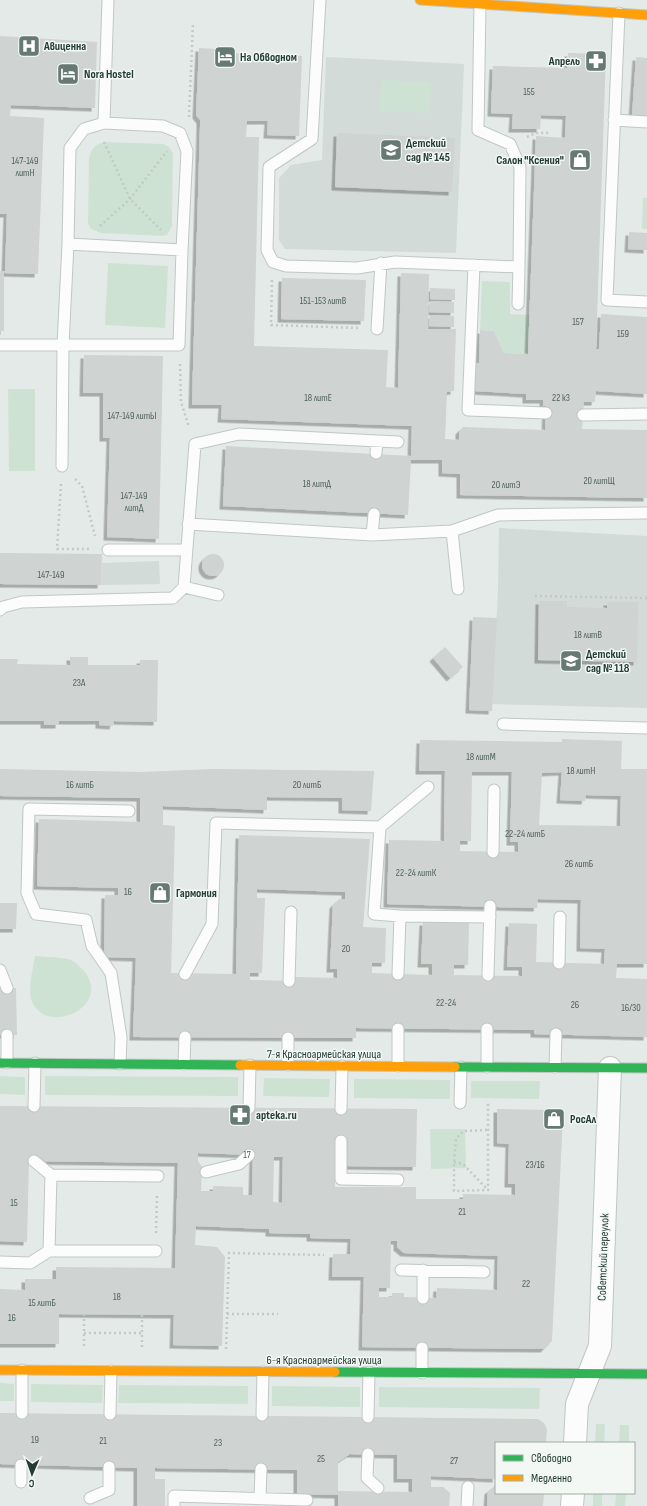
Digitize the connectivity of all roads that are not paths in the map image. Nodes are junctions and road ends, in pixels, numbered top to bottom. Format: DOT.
graph roads {
  1 [pos="108,0"];
  2 [pos="320,0"];
  3 [pos="420,0"];
  4 [pos="480,4"];
  5 [pos="618,13"];
  6 [pos="647,15"];
  7 [pos="614,120"];
  8 [pos="647,122"];
  9 [pos="104,123"];
  10 [pos="68,244"];
  11 [pos="182,250"];
  12 [pos="381,263"];
  13 [pos="474,265"];
  14 [pos="519,267"];
  15 [pos="647,302"];
  16 [pos="518,304"];
  17 [pos="377,329"];
  18 [pos="0,345"];
  19 [pos="63,345"];
  20 [pos="546,414"];
  21 [pos="647,414"];
  22 [pos="583,415"];
  23 [pos="377,441"];
  24 [pos="398,442"];
  25 [pos="376,454"];
  26 [pos="62,466"];
  27 [pos="647,513"];
  28 [pos="374,514"];
  29 [pos="188,524"];
  30 [pos="452,531"];
  31 [pos="372,535"];
  32 [pos="108,550"];
  33 [pos="186,550"];
  34 [pos="184,586"];
  35 [pos="458,589"];
  36 [pos="218,595"];
  37 [pos="0,610"];
  38 [pos="503,724"];
  39 [pos="647,728"];
  40 [pos="428,787"];
  41 [pos="494,790"];
  42 [pos="129,811"];
  43 [pos="380,827"];
  44 [pos="493,852"];
  45 [pos="291,912"];
  46 [pos="400,916"];
  47 [pos="560,917"];
  48 [pos="559,963"];
  49 [pos="0,970"];
  50 [pos="185,974"];
  51 [pos="398,974"];
  52 [pos="488,975"];
  53 [pos="289,981"];
  54 [pos="7,988"];
  55 [pos="398,1029"];
  56 [pos="487,1029"];
  57 [pos="556,1034"];
  58 [pos="8,1035"];
  59 [pos="185,1037"];
  60 [pos="288,1038"];
  61 [pos="4,1063"];
  62 [pos="35,1063"];
  63 [pos="120,1064"];
  64 [pos="184,1064"];
  65 [pos="250,1065"];
  66 [pos="288,1065"];
  67 [pos="342,1066"];
  68 [pos="398,1066"];
  69 [pos="461,1067"];
  70 [pos="487,1067"];
  71 [pos="555,1067"];
  72 [pos="610,1068"];
  73 [pos="647,1068"];
  74 [pos="460,1103"];
  75 [pos="34,1106"];
  76 [pos="249,1108"];
  77 [pos="341,1109"];
  78 [pos="341,1141"];
  79 [pos="249,1155"];
  80 [pos="34,1161"];
  81 [pos="206,1172"];
  82 [pos="51,1175"];
  83 [pos="158,1176"];
  84 [pos="398,1180"];
  85 [pos="49,1251"];
  86 [pos="156,1251"];
  87 [pos="0,1262"];
  88 [pos="402,1270"];
  89 [pos="423,1270"];
  90 [pos="484,1272"];
  91 [pos="423,1298"];
  92 [pos="422,1348"];
  93 [pos="0,1370"];
  94 [pos="22,1370"];
  95 [pos="111,1370"];
  96 [pos="263,1372"];
  97 [pos="369,1372"];
  98 [pos="422,1373"];
  99 [pos="588,1373"];
  100 [pos="647,1374"];
  101 [pos="22,1413"];
  102 [pos="110,1414"];
  103 [pos="262,1415"];
  104 [pos="368,1417"];
  105 [pos="575,1442"];
  106 [pos="368,1454"];
  107 [pos="21,1465"];
  108 [pos="109,1467"];
  109 [pos="261,1469"];
  110 [pos="21,1482"];
  111 [pos="468,1487"];
  112 [pos="378,1488"];
  113 [pos="573,1494"];
  114 [pos="90,1498"];
  115 [pos="260,1498"];
  116 [pos="307,1500"];
  117 [pos="174,1506"];
  118 [pos="467,1506"];
  119 [pos="572,1506"];
  1 -- 9 [label="lane"];
  2 -- 12 [label="lane"];
  3 -- 4 [label="street"];
  4 -- 5 [label="street"];
  4 -- 14 [label="lane"];
  5 -- 6 [label="street"];
  5 -- 7 [label="lane"];
  7 -- 8 [label="lane"];
  7 -- 15 [label="lane"];
  9 -- 10 [label="lane"];
  9 -- 11 [label="lane"];
  10 -- 11 [label="lane"];
  10 -- 19 [label="lane"];
  11 -- 19 [label="lane"];
  12 -- 13 [label="lane"];
  12 -- 17 [label="lane"];
  13 -- 14 [label="lane"];
  13 -- 20 [label="lane"];
  14 -- 16 [label="lane"];
  18 -- 19 [label="lane"];
  19 -- 26 [label="lane"];
  21 -- 22 [label="lane"];
  23 -- 24 [label="lane"];
  23 -- 25 [label="lane"];
  23 -- 29 [label="lane"];
  27 -- 30 [label="lane"];
  28 -- 31 [label="lane"];
  29 -- 31 [label="lane"];
  29 -- 33 [label="lane"];
  30 -- 31 [label="lane"];
  30 -- 35 [label="lane"];
  32 -- 33 [label="lane"];
  33 -- 34 [label="lane"];
  34 -- 36 [label="lane"];
  34 -- 37 [label="lane"];
  38 -- 39 [label="lane"];
  40 -- 43 [label="lane"];
  41 -- 44 [label="lane"];
  42 -- 63 [label="lane"];
  43 -- 46 [label="lane"];
  43 -- 50 [label="lane"];
  45 -- 53 [label="lane"];
  46 -- 51 [label="lane"];
  46 -- 52 [label="lane"];
  47 -- 48 [label="lane"];
  49 -- 54 [label="lane"];
  55 -- 68 [label="lane"];
  56 -- 70 [label="lane"];
  57 -- 71 [label="lane"];
  58 -- 61 [label="lane"];
  59 -- 64 [label="lane"];
  60 -- 66 [label="lane"];
  61 -- 62 [label="street, 7-я Красноармейская улица"];
  62 -- 63 [label="street, 7-я Красноармейская улица"];
  62 -- 75 [label="lane"];
  63 -- 64 [label="street, 7-я Красноармейская улица"];
  64 -- 65 [label="street, 7-я Красноармейская улица"];
  65 -- 66 [label="street, 7-я Красноармейская улица"];
  65 -- 76 [label="lane"];
  66 -- 67 [label="street, 7-я Красноармейская улица"];
  67 -- 68 [label="street, 7-я Красноармейская улица"];
  67 -- 77 [label="lane"];
  68 -- 69 [label="street, 7-я Красноармейская улица"];
  69 -- 70 [label="street, 7-я Красноармейская улица"];
  69 -- 74 [label="lane"];
  70 -- 71 [label="street, 7-я Красноармейская улица"];
  71 -- 72 [label="street, 7-я Красноармейская улица"];
  72 -- 73 [label="street, 7-я Красноармейская улица"];
  72 -- 99 [label="street, Советский переулок"];
  78 -- 84 [label="lane"];
  79 -- 81 [label="lane"];
  80 -- 82 [label="lane"];
  82 -- 83 [label="lane"];
  82 -- 85 [label="lane"];
  85 -- 86 [label="lane"];
  85 -- 87 [label="lane"];
  88 -- 89 [label="lane"];
  89 -- 90 [label="lane"];
  89 -- 91 [label="lane"];
  92 -- 98 [label="lane"];
  93 -- 94 [label="street, 6-я Красноармейская улица"];
  94 -- 95 [label="street, 6-я Красноармейская улица"];
  94 -- 101 [label="lane"];
  95 -- 96 [label="street, 6-я Красноармейская улица"];
  95 -- 102 [label="lane"];
  96 -- 97 [label="street, 6-я Красноармейская улица"];
  96 -- 103 [label="lane"];
  97 -- 98 [label="street, 6-я Красноармейская улица"];
  97 -- 104 [label="lane"];
  98 -- 99 [label="street, 6-я Красноармейская улица"];
  99 -- 100 [label="street, 6-я Красноармейская улица"];
  99 -- 105 [label="street, Советский переулок"];
  106 -- 112 [label="lane"];
  107 -- 110 [label="lane"];
  108 -- 114 [label="lane"];
  109 -- 115 [label="lane"];
  111 -- 118 [label="lane"];
  113 -- 119 [label="street"];
  115 -- 116 [label="lane"];
  115 -- 117 [label="lane"];
}
